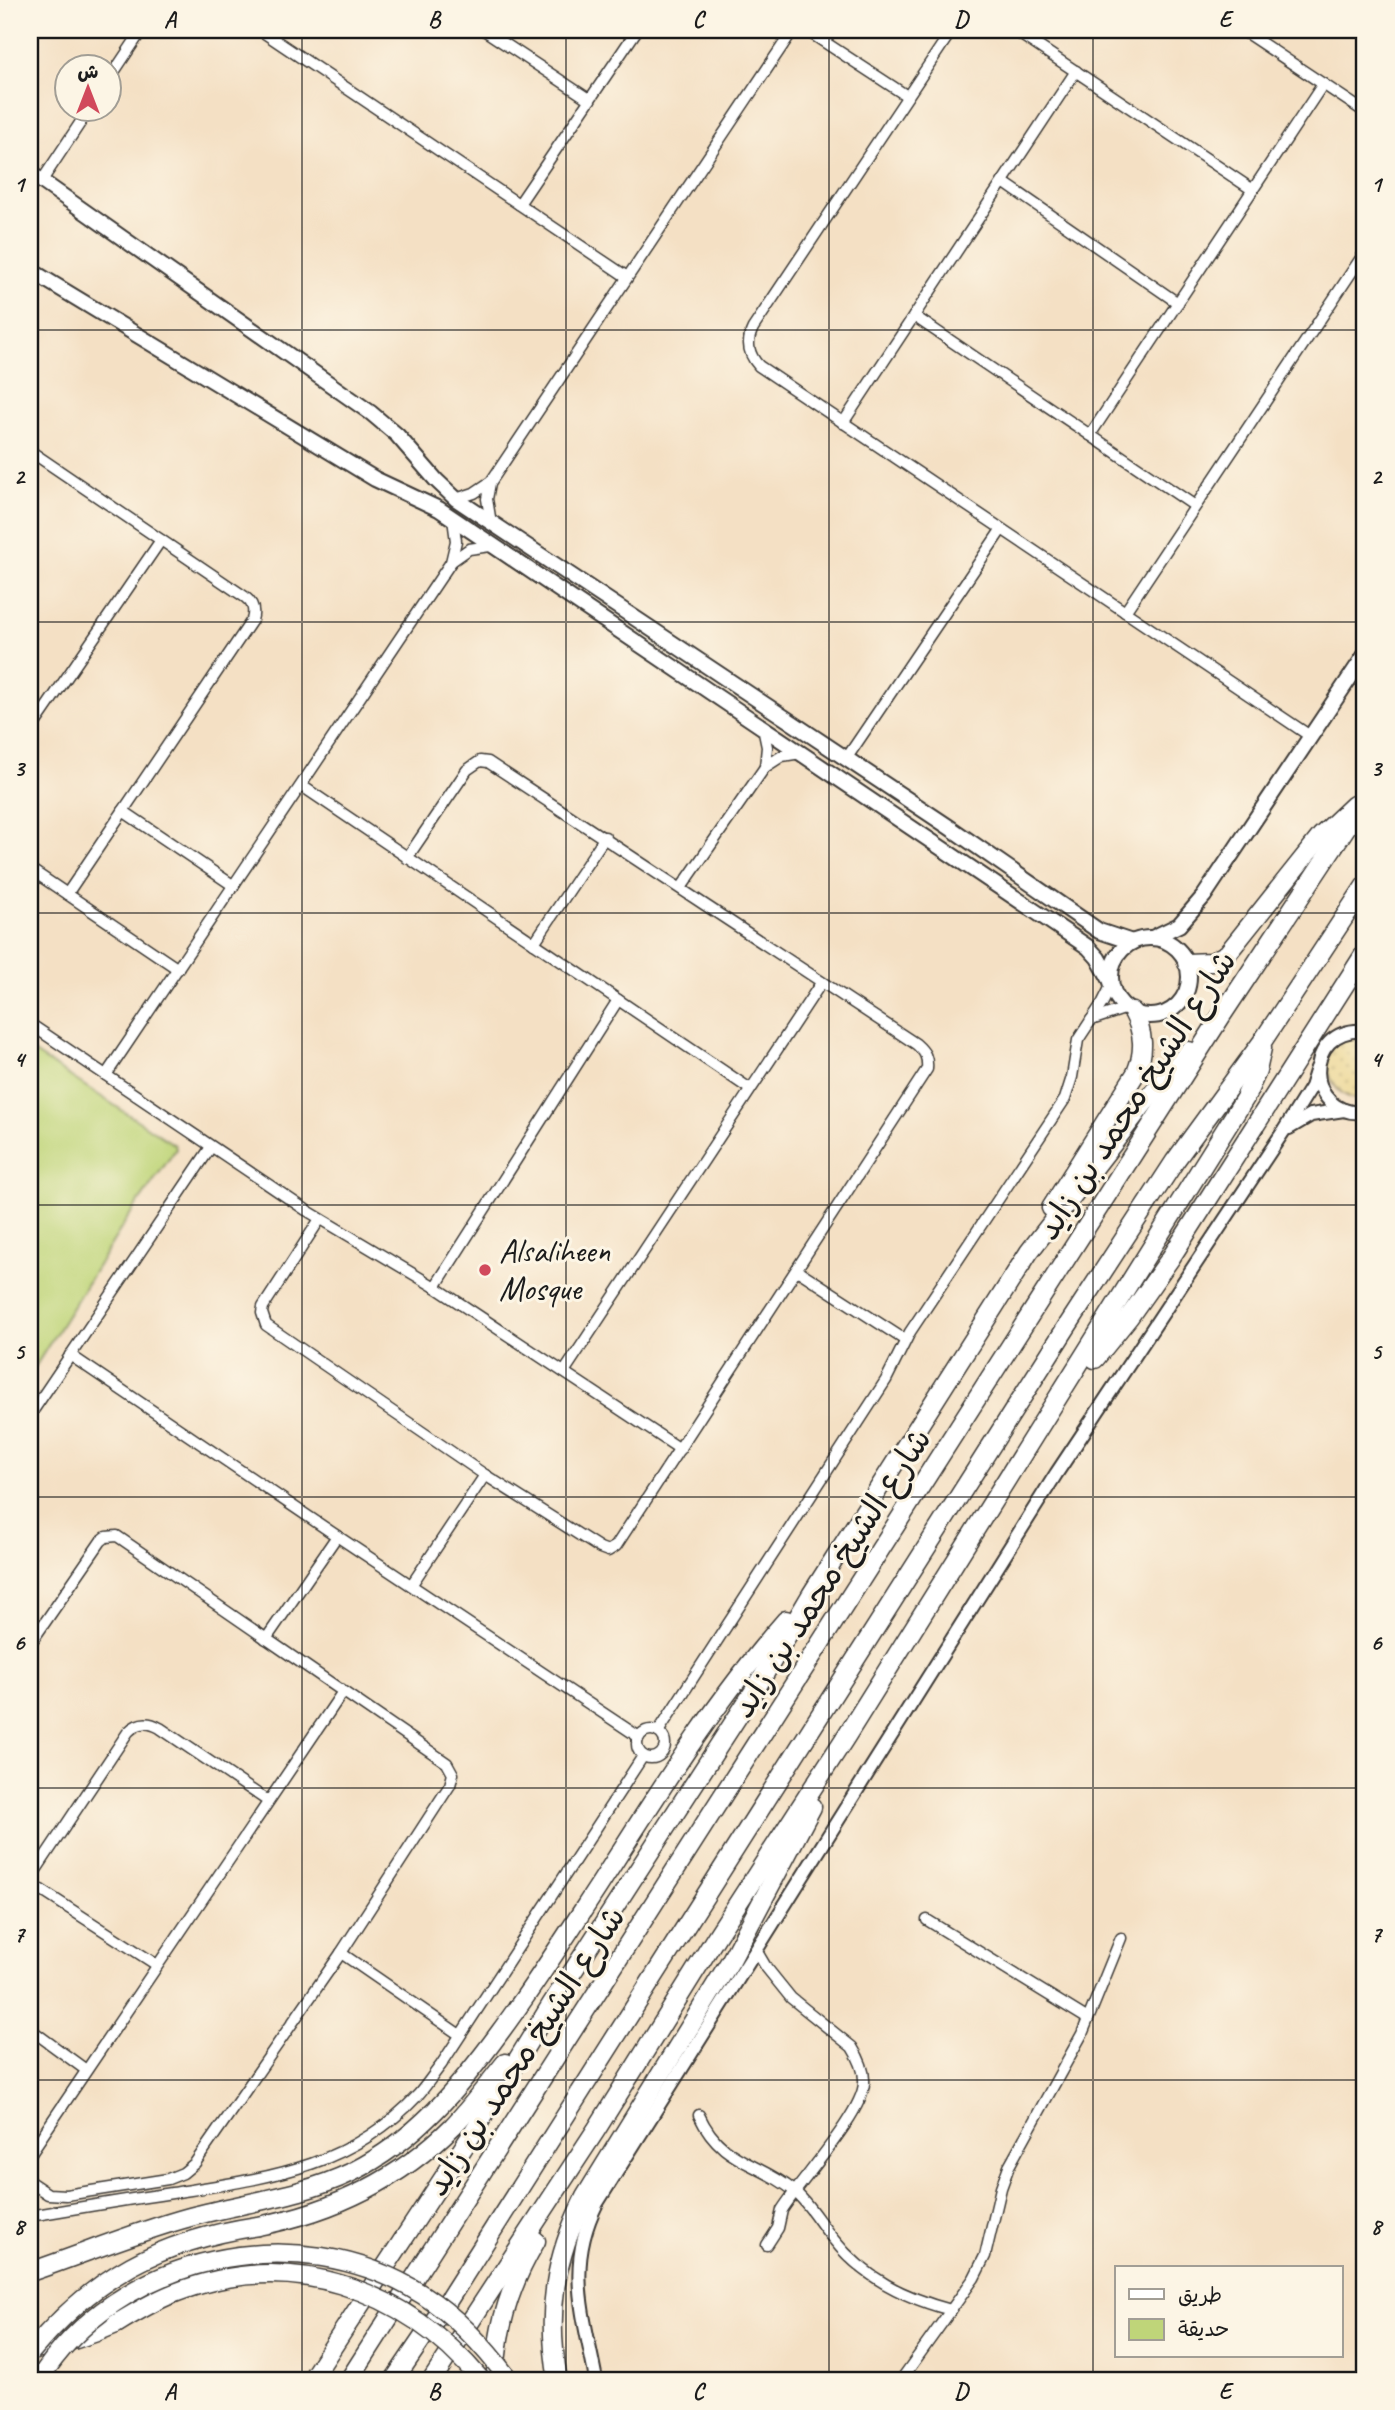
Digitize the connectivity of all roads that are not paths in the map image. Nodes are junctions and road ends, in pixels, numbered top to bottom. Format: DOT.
graph roads {
  1 [pos="142,30"];
  2 [pos="260,30"];
  3 [pos="484,30"];
  4 [pos="637,30"];
  5 [pos="793,30"];
  6 [pos="806,30"];
  7 [pos="952,30"];
  8 [pos="1014,30"];
  9 [pos="1242,30"];
  10 [pos="122,60"];
  11 [pos="1076,71"];
  12 [pos="1323,84"];
  13 [pos="907,96"];
  14 [pos="590,100"];
  15 [pos="1365,112"];
  16 [pos="79,122"];
  17 [pos="36,178"];
  18 [pos="1003,182"];
  19 [pos="1253,190"];
  20 [pos="519,204"];
  21 [pos="1365,252"];
  22 [pos="30,270"];
  23 [pos="627,277"];
  24 [pos="1178,303"];
  25 [pos="914,316"];
  26 [pos="843,423"];
  27 [pos="1090,435"];
  28 [pos="30,451"];
  29 [pos="490,483"];
  30 [pos="456,499"];
  31 [pos="1195,506"];
  32 [pos="453,519"];
  33 [pos="491,523"];
  34 [pos="1001,530"];
  35 [pos="161,540"];
  36 [pos="490,546"];
  37 [pos="451,562"];
  38 [pos="1125,611"];
  39 [pos="1365,655"];
  40 [pos="763,727"];
  41 [pos="30,732"];
  42 [pos="1310,736"];
  43 [pos="801,753"];
  44 [pos="846,759"];
  45 [pos="765,766"];
  46 [pos="302,786"];
  47 [pos="1365,798"];
  48 [pos="124,811"];
  49 [pos="605,838"];
  50 [pos="943,848"];
  51 [pos="986,853"];
  52 [pos="407,858"];
  53 [pos="30,869"];
  54 [pos="234,886"];
  55 [pos="1365,886"];
  56 [pos="681,888"];
  57 [pos="67,894"];
  58 [pos="1201,900"];
  59 [pos="1152,938"];
  60 [pos="1132,942"];
  61 [pos="534,943"];
  62 [pos="1365,953"];
  63 [pos="1185,959"];
  64 [pos="178,969"];
  65 [pos="821,983"];
  66 [pos="1112,983"];
  67 [pos="618,1000"];
  68 [pos="1130,1010"];
  69 [pos="1222,1015"];
  70 [pos="1365,1017"];
  71 [pos="1091,1020"];
  72 [pos="30,1024"];
  73 [pos="1349,1031"];
  74 [pos="1365,1031"];
  75 [pos="1262,1042"];
  76 [pos="1317,1068"];
  77 [pos="106,1075"];
  78 [pos="750,1089"];
  79 [pos="1358,1113"];
  80 [pos="1283,1132"];
  81 [pos="211,1147"];
  82 [pos="320,1219"];
  83 [pos="1029,1252"];
  84 [pos="797,1270"];
  85 [pos="435,1287"];
  86 [pos="905,1340"];
  87 [pos="70,1355"];
  88 [pos="564,1373"];
  89 [pos="1060,1398"];
  90 [pos="30,1415"];
  91 [pos="680,1449"];
  92 [pos="485,1475"];
  93 [pos="337,1536"];
  94 [pos="412,1584"];
  95 [pos="811,1595"];
  96 [pos="265,1639"];
  97 [pos="30,1644"];
  98 [pos="342,1693"];
  99 [pos="658,1732"];
  100 [pos="639,1737"];
  101 [pos="845,1738"];
  102 [pos="643,1756"];
  103 [pos="268,1801"];
  104 [pos="30,1881"];
  105 [pos="927,1920"];
  106 [pos="1121,1938"];
  107 [pos="756,1950"];
  108 [pos="341,1953"];
  109 [pos="157,1965"];
  110 [pos="551,2006"];
  111 [pos="1088,2019"];
  112 [pos="30,2029"];
  113 [pos="460,2035"];
  114 [pos="86,2070"];
  115 [pos="699,2115"];
  116 [pos="596,2130"];
  117 [pos="30,2154"];
  118 [pos="30,2182"];
  119 [pos="794,2191"];
  120 [pos="30,2216"];
  121 [pos="766,2245"];
  122 [pos="30,2272"];
  123 [pos="951,2310"];
  124 [pos="30,2352"];
  125 [pos="38,2380"];
  126 [pos="311,2380"];
  127 [pos="349,2380"];
  128 [pos="394,2380"];
  129 [pos="432,2380"];
  130 [pos="481,2380"];
  131 [pos="496,2380"];
  132 [pos="509,2380"];
  133 [pos="558,2380"];
  134 [pos="596,2380"];
  135 [pos="901,2380"];
  1 -- 10 [label="street"];
  2 -- 20 [label="street"];
  3 -- 14 [label="street"];
  4 -- 14 [label="street"];
  5 -- 23 [label="street"];
  6 -- 13 [label="street"];
  7 -- 13 [label="street"];
  8 -- 11 [label="street"];
  9 -- 12 [label="street"];
  11 -- 18 [label="street"];
  11 -- 19 [label="street"];
  12 -- 15 [label="street"];
  12 -- 19 [label="street"];
  13 -- 26 [label="street"];
  14 -- 20 [label="street"];
  16 -- 17 [label="street"];
  17 -- 30 [label="main road"];
  18 -- 24 [label="street"];
  18 -- 25 [label="street"];
  19 -- 24 [label="street"];
  20 -- 23 [label="street"];
  21 -- 31 [label="street"];
  22 -- 32 [label="main road"];
  23 -- 29 [label="street"];
  24 -- 27 [label="street"];
  25 -- 26 [label="street"];
  25 -- 27 [label="street"];
  26 -- 34 [label="street"];
  27 -- 31 [label="street"];
  28 -- 35 [label="street"];
  29 -- 30 [label="street"];
  29 -- 33 [label="street"];
  30 -- 33 [label="main road"];
  31 -- 38 [label="street"];
  32 -- 36 [label="main road"];
  32 -- 37 [label="street"];
  33 -- 44 [label="main road"];
  34 -- 38 [label="street"];
  34 -- 44 [label="street"];
  35 -- 41 [label="street"];
  35 -- 48 [label="street"];
  36 -- 37 [label="street"];
  36 -- 40 [label="main road"];
  37 -- 46 [label="street"];
  38 -- 42 [label="street"];
  39 -- 42 [label="main road"];
  40 -- 43 [label="main road"];
  40 -- 45 [label="street"];
  42 -- 58 [label="main road"];
  43 -- 45 [label="street"];
  43 -- 50 [label="main road"];
  44 -- 51 [label="main road"];
  45 -- 56 [label="street"];
  46 -- 52 [label="street"];
  46 -- 54 [label="street"];
  47 -- 63 [label="highway"];
  47 -- 69 [label="highway, شارع الشيخ محمد بن زايد"];
  48 -- 54 [label="street"];
  48 -- 57 [label="street"];
  49 -- 52 [label="street"];
  49 -- 56 [label="street"];
  49 -- 61 [label="street"];
  50 -- 51 [label="main road"];
  50 -- 66 [label="main road"];
  51 -- 60 [label="main road"];
  52 -- 61 [label="street"];
  53 -- 57 [label="street"];
  54 -- 64 [label="street"];
  55 -- 75 [label="highway, شارع الشيخ محمد بن زايد"];
  56 -- 65 [label="street"];
  57 -- 64 [label="street"];
  58 -- 59 [label="main road"];
  58 -- 63 [label="main road"];
  59 -- 60 [label="main road"];
  59 -- 63 [label="main road"];
  60 -- 66 [label="main road"];
  61 -- 67 [label="street"];
  62 -- 89 [label="highway"];
  63 -- 68 [label="main road"];
  64 -- 77 [label="street"];
  65 -- 78 [label="street"];
  65 -- 84 [label="street"];
  66 -- 68 [label="main road"];
  66 -- 71 [label="street"];
  67 -- 78 [label="street"];
  67 -- 85 [label="street"];
  68 -- 71 [label="street"];
  68 -- 83 [label="highway"];
  69 -- 83 [label="highway"];
  69 -- 127 [label="highway, شارع الشيخ محمد بن زايد"];
  70 -- 73 [label="street"];
  71 -- 86 [label="street"];
  72 -- 77 [label="street"];
  73 -- 74 [label="street"];
  73 -- 76 [label="street"];
  75 -- 89 [label="highway"];
  75 -- 128 [label="highway, شارع الشيخ محمد بن زايد"];
  76 -- 79 [label="street"];
  76 -- 80 [label="street"];
  77 -- 81 [label="street"];
  78 -- 88 [label="street"];
  79 -- 80 [label="street"];
  80 -- 107 [label="street"];
  81 -- 82 [label="street"];
  81 -- 87 [label="street"];
  82 -- 85 [label="street"];
  82 -- 92 [label="street"];
  83 -- 95 [label="highway"];
  84 -- 86 [label="street"];
  84 -- 91 [label="street"];
  85 -- 88 [label="street"];
  86 -- 99 [label="street"];
  87 -- 90 [label="street"];
  87 -- 93 [label="street"];
  88 -- 91 [label="street"];
  89 -- 101 [label="highway"];
  91 -- 92 [label="street"];
  92 -- 94 [label="street"];
  93 -- 94 [label="street"];
  93 -- 96 [label="street"];
  94 -- 100 [label="street"];
  95 -- 110 [label="highway"];
  95 -- 122 [label="highway"];
  96 -- 97 [label="street"];
  96 -- 98 [label="street"];
  98 -- 103 [label="street"];
  98 -- 108 [label="street"];
  99 -- 100 [label="street"];
  99 -- 102 [label="street"];
  100 -- 102 [label="street"];
  101 -- 116 [label="highway"];
  101 -- 133 [label="highway"];
  102 -- 113 [label="street"];
  103 -- 104 [label="street"];
  103 -- 109 [label="street"];
  104 -- 109 [label="street"];
  105 -- 111 [label="street"];
  106 -- 111 [label="street"];
  107 -- 119 [label="street"];
  107 -- 134 [label="street"];
  108 -- 113 [label="street"];
  108 -- 118 [label="street"];
  109 -- 114 [label="street"];
  110 -- 124 [label="highway, bridge"];
  110 -- 126 [label="highway"];
  111 -- 123 [label="street"];
  112 -- 114 [label="street"];
  113 -- 120 [label="street"];
  114 -- 117 [label="street"];
  115 -- 119 [label="street"];
  116 -- 129 [label="highway"];
  116 -- 131 [label="highway"];
  119 -- 121 [label="street"];
  119 -- 123 [label="street"];
  123 -- 135 [label="street"];
  124 -- 130 [label="highway, bridge"];
  125 -- 132 [label="highway, bridge"];
}
